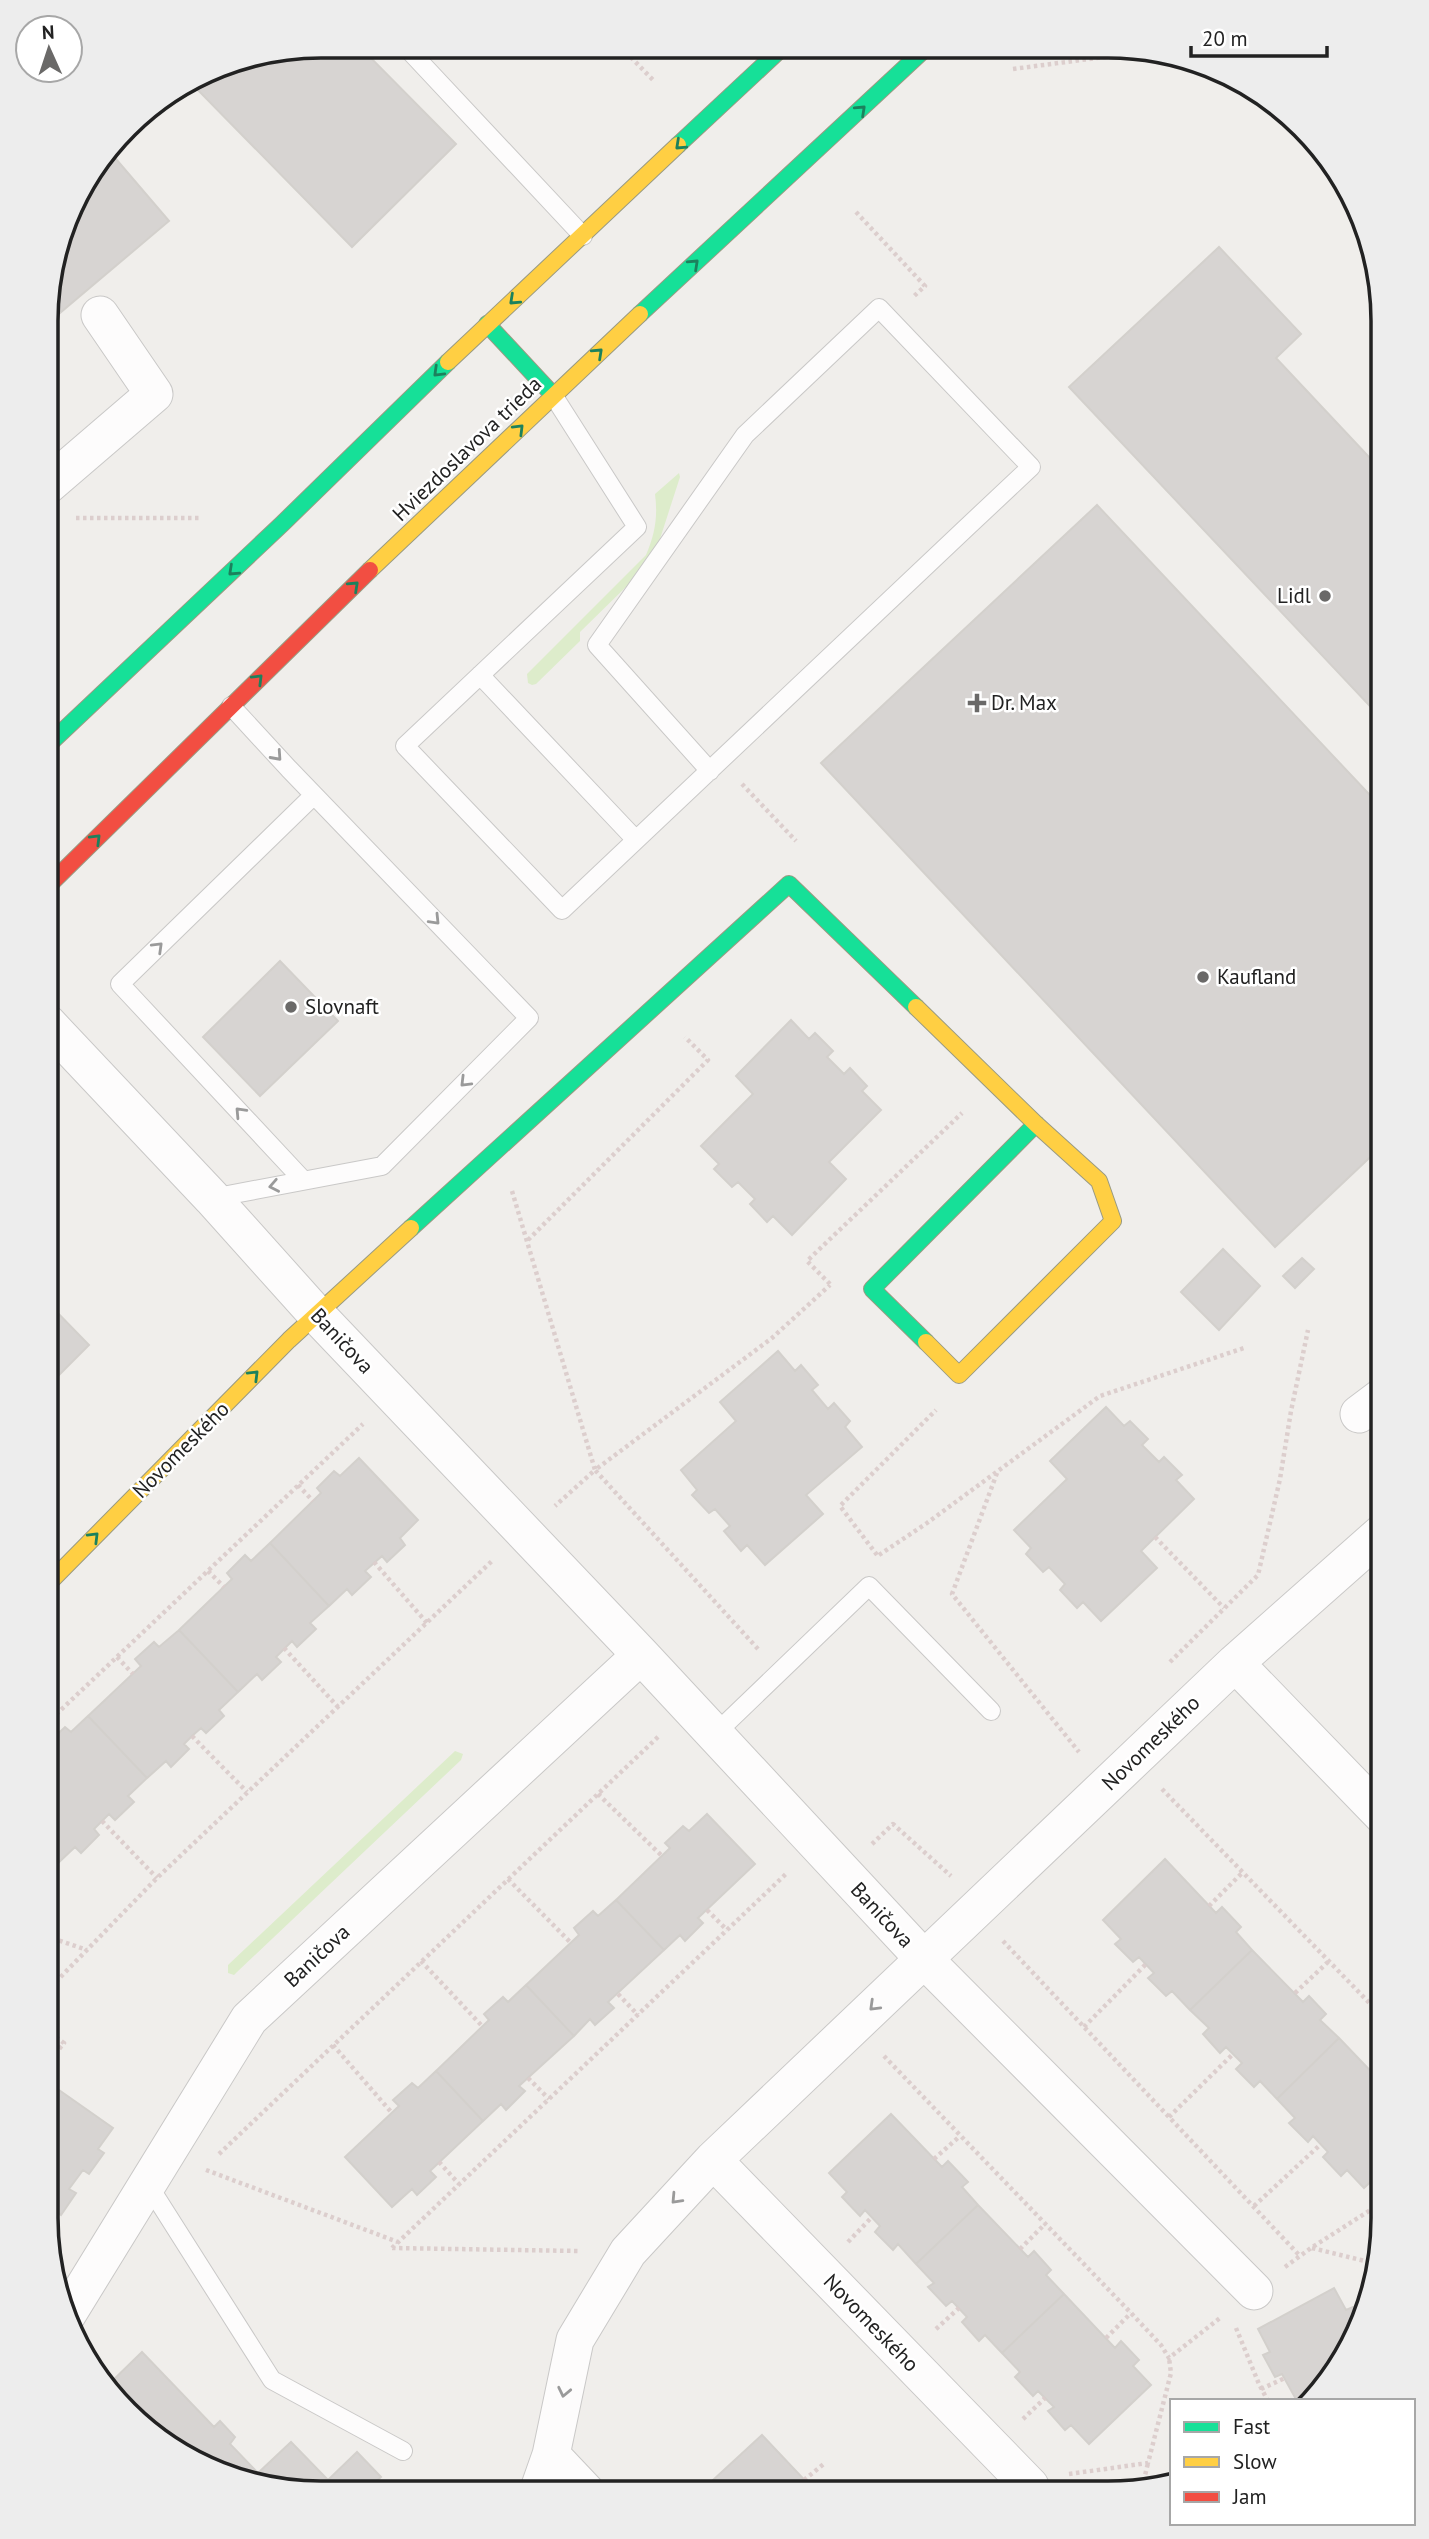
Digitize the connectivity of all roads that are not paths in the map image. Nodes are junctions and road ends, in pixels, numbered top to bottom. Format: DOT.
graph roads {
  1 [pos="416,58"];
  2 [pos="771,58"];
  3 [pos="915,58"];
  4 [pos="583,236"];
  5 [pos="100,315"];
  6 [pos="487,324"];
  7 [pos="553,395"];
  8 [pos="58,476"];
  9 [pos="480,675"];
  10 [pos="231,706"];
  11 [pos="58,736"];
  12 [pos="715,766"];
  13 [pos="314,795"];
  14 [pos="636,840"];
  15 [pos="58,876"];
  16 [pos="58,1043"];
  17 [pos="1036,1124"];
  18 [pos="303,1180"];
  19 [pos="212,1198"];
  20 [pos="317,1315"];
  21 [pos="1371,1543"];
  22 [pos="58,1574"];
  23 [pos="641,1655"];
  24 [pos="1235,1663"];
  25 [pos="991,1711"];
  26 [pos="715,1734"];
  27 [pos="1371,1804"];
  28 [pos="924,1959"];
  29 [pos="713,2160"];
  30 [pos="147,2183"];
  31 [pos="1242,2301"];
  32 [pos="73,2305"];
  33 [pos="403,2451"];
  34 [pos="551,2455"];
  35 [pos="1045,2480"];
  36 [pos="542,2481"];
  37 [pos="576,2481"];
  1 -- 4 [label="lane"];
  2 -- 4 [label="street, one-way"];
  7 -- 3 [label="street, Hviezdoslavova trieda, one-way"];
  4 -- 6 [label="street, one-way"];
  5 -- 8 [label="street"];
  6 -- 7 [label="street"];
  6 -- 11 [label="street, one-way"];
  7 -- 9 [label="lane"];
  10 -- 7 [label="street, Hviezdoslavova trieda, one-way"];
  9 -- 14 [label="lane"];
  9 -- 14 [label="lane"];
  10 -- 13 [label="lane, one-way"];
  15 -- 10 [label="street, Hviezdoslavova trieda, one-way"];
  12 -- 12 [label="lane"];
  12 -- 14 [label="lane"];
  18 -- 13 [label="lane, one-way"];
  13 -- 18 [label="lane, one-way"];
  16 -- 19 [label="street, Baničova"];
  17 -- 17 [label="street"];
  17 -- 20 [label="street, Novomeského"];
  18 -- 19 [label="lane, one-way"];
  19 -- 20 [label="street, Baničova"];
  22 -- 20 [label="street, Novomeského, one-way"];
  20 -- 23 [label="street, Baničova"];
  21 -- 24 [label="street, Novomeského"];
  23 -- 26 [label="street, Baničova"];
  23 -- 30 [label="street, Baničova"];
  24 -- 27 [label="street"];
  24 -- 28 [label="street, Novomeského"];
  25 -- 26 [label="lane"];
  26 -- 28 [label="street, Baničova"];
  28 -- 29 [label="street, Novomeského, one-way"];
  28 -- 31 [label="street"];
  29 -- 34 [label="street, Novomeského, one-way"];
  29 -- 35 [label="street, Novomeského"];
  30 -- 32 [label="street, Baničova"];
  30 -- 33 [label="lane"];
  34 -- 36 [label="street, Novomeského"];
  34 -- 37 [label="street"];
}
